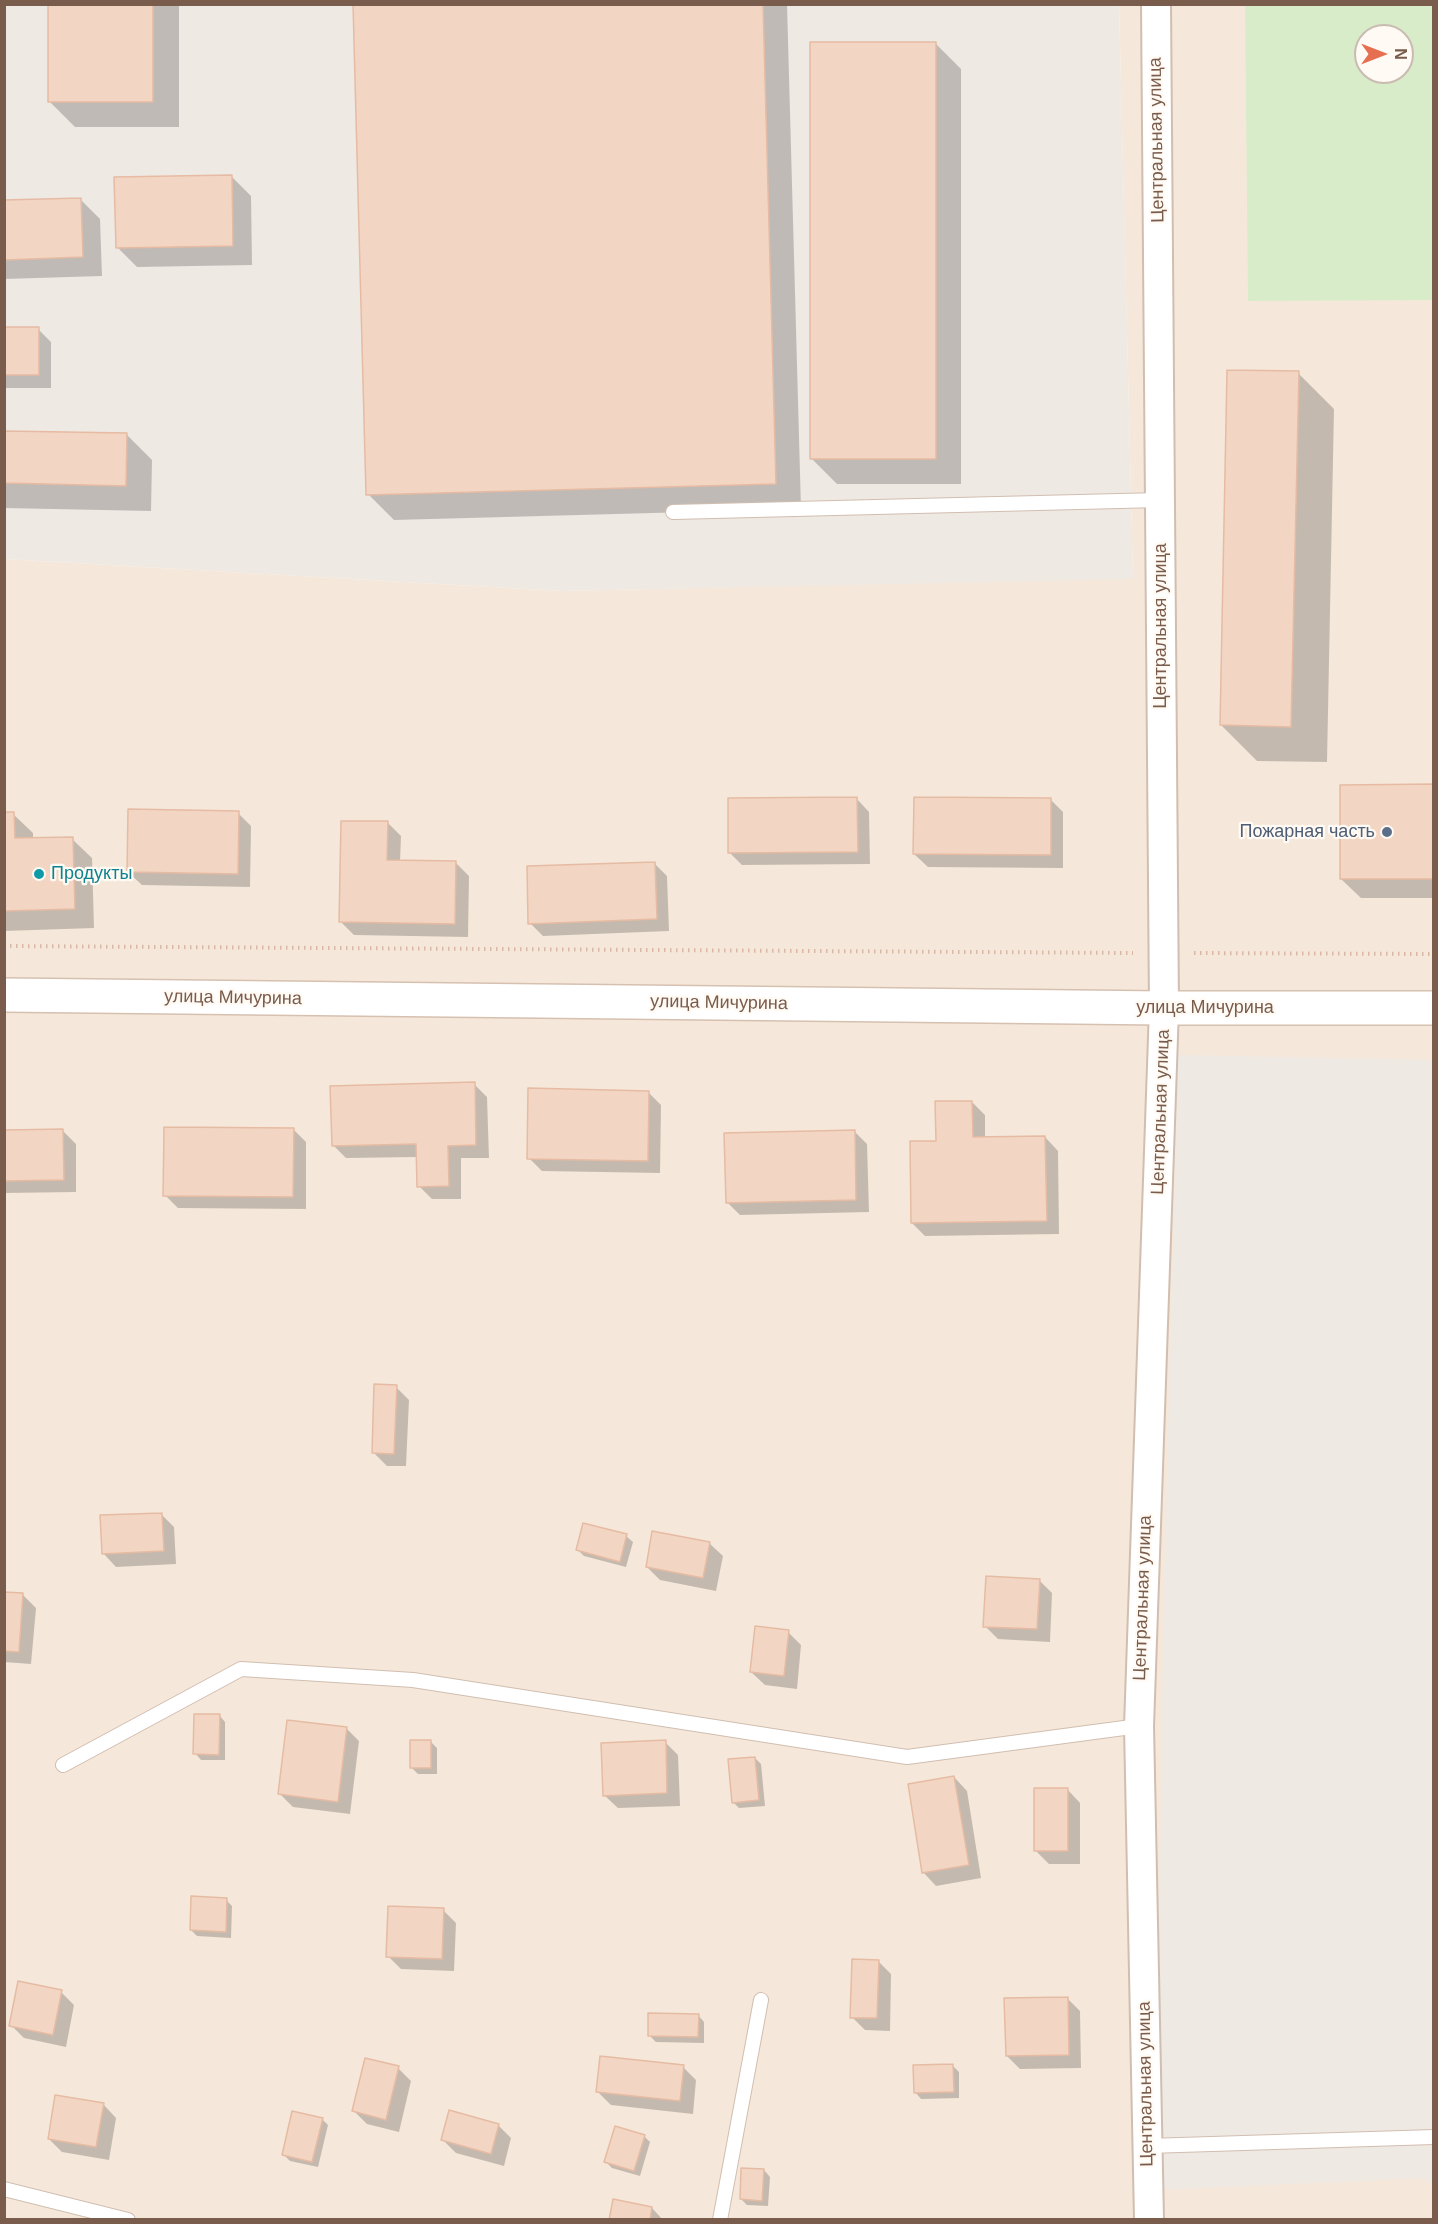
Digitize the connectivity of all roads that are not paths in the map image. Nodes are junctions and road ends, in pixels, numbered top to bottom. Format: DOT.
graph roads {
  1 [pos="1156,4"];
  2 [pos="1160,500"];
  3 [pos="673,512"];
  4 [pos="4,995"];
  5 [pos="1164,1008"];
  6 [pos="1434,1008"];
  7 [pos="1139,1726"];
  8 [pos="63,1765"];
  9 [pos="761,2000"];
  10 [pos="1434,2138"];
  11 [pos="1148,2146"];
  12 [pos="4,2189"];
  13 [pos="128,2220"];
  14 [pos="720,2220"];
  15 [pos="1149,2220"];
  1 -- 2 [label="street, Центральная улица"];
  2 -- 3 [label="lane"];
  2 -- 5 [label="street, Центральная улица"];
  4 -- 5 [label="street, улица Мичурина"];
  5 -- 6 [label="street, улица Мичурина"];
  5 -- 7 [label="street, Центральная улица"];
  7 -- 8 [label="lane"];
  7 -- 11 [label="street, Центральная улица"];
  9 -- 14 [label="lane"];
  10 -- 11 [label="lane"];
  11 -- 15 [label="street, Центральная улица"];
  12 -- 13 [label="lane"];
}
